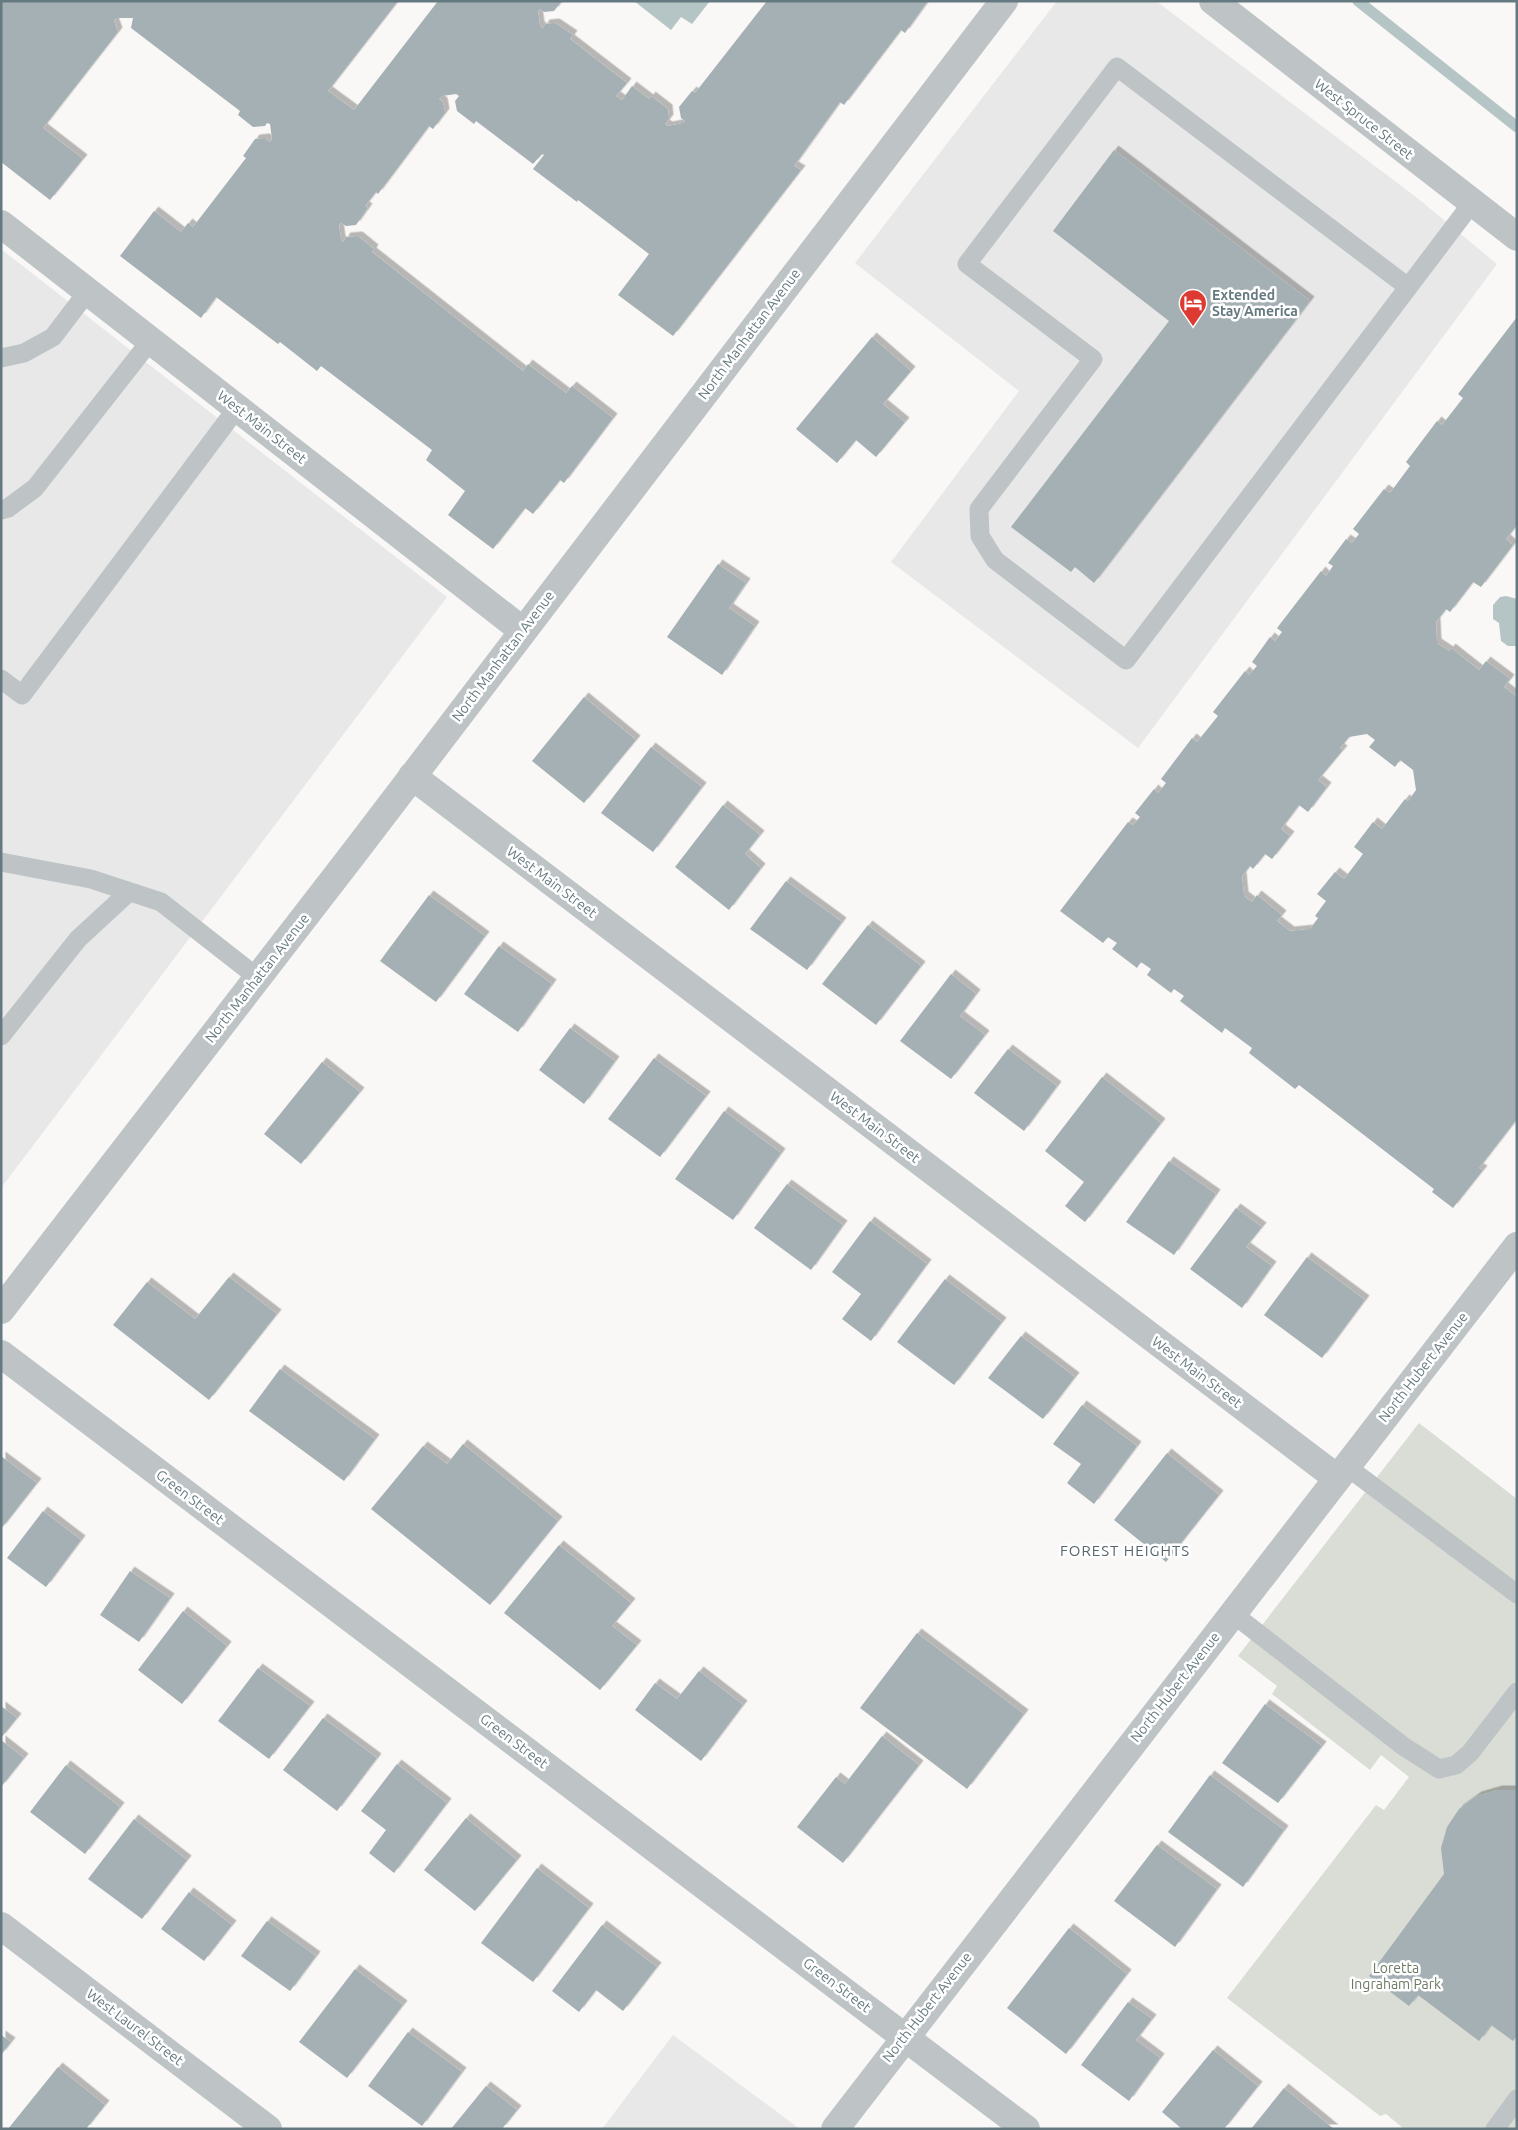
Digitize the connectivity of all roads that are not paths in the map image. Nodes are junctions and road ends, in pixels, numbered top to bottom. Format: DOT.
graph roads {
  1 [pos="1004,1"];
  2 [pos="1213,1"];
  3 [pos="1472,203"];
  4 [pos="1,224"];
  5 [pos="1517,237"];
  6 [pos="1408,287"];
  7 [pos="88,291"];
  8 [pos="151,340"];
  9 [pos="1,358"];
  10 [pos="237,408"];
  11 [pos="1,510"];
  12 [pos="522,630"];
  13 [pos="1,679"];
  14 [pos="412,776"];
  15 [pos="1,862"];
  16 [pos="129,892"];
  17 [pos="257,977"];
  18 [pos="1,1036"];
  19 [pos="1517,1246"];
  20 [pos="1,1310"];
  21 [pos="1,1354"];
  22 [pos="1342,1472"];
  23 [pos="1517,1594"];
  24 [pos="1232,1613"];
  25 [pos="1517,1692"];
  26 [pos="1,1926"];
  27 [pos="904,2037"];
  28 [pos="1517,2099"];
  29 [pos="268,2129"];
  30 [pos="834,2129"];
  31 [pos="1026,2129"];
  32 [pos="1494,2129"];
  1 -- 12 [label="street, North Manhattan Avenue"];
  2 -- 3 [label="street, West Spruce Street"];
  3 -- 5 [label="street, West Spruce Street"];
  3 -- 6 [label="lane"];
  4 -- 7 [label="street, West Main Street"];
  6 -- 6 [label="lane"];
  7 -- 8 [label="street, West Main Street"];
  7 -- 9 [label="lane"];
  8 -- 10 [label="street, West Main Street"];
  8 -- 11 [label="lane"];
  10 -- 12 [label="street, West Main Street"];
  10 -- 13 [label="lane"];
  12 -- 14 [label="street, North Manhattan Avenue"];
  14 -- 17 [label="street, North Manhattan Avenue"];
  14 -- 22 [label="street, West Main Street"];
  15 -- 16 [label="lane"];
  16 -- 17 [label="lane"];
  16 -- 18 [label="lane"];
  17 -- 20 [label="street, North Manhattan Avenue"];
  19 -- 22 [label="street, North Hubert Avenue"];
  21 -- 27 [label="street, Green Street"];
  22 -- 23 [label="lane"];
  22 -- 24 [label="street, North Hubert Avenue"];
  24 -- 25 [label="lane"];
  24 -- 27 [label="street, North Hubert Avenue"];
  26 -- 29 [label="street, West Laurel Street"];
  27 -- 30 [label="street, North Hubert Avenue"];
  27 -- 31 [label="street, Green Street"];
  28 -- 32 [label="lane"];
}
